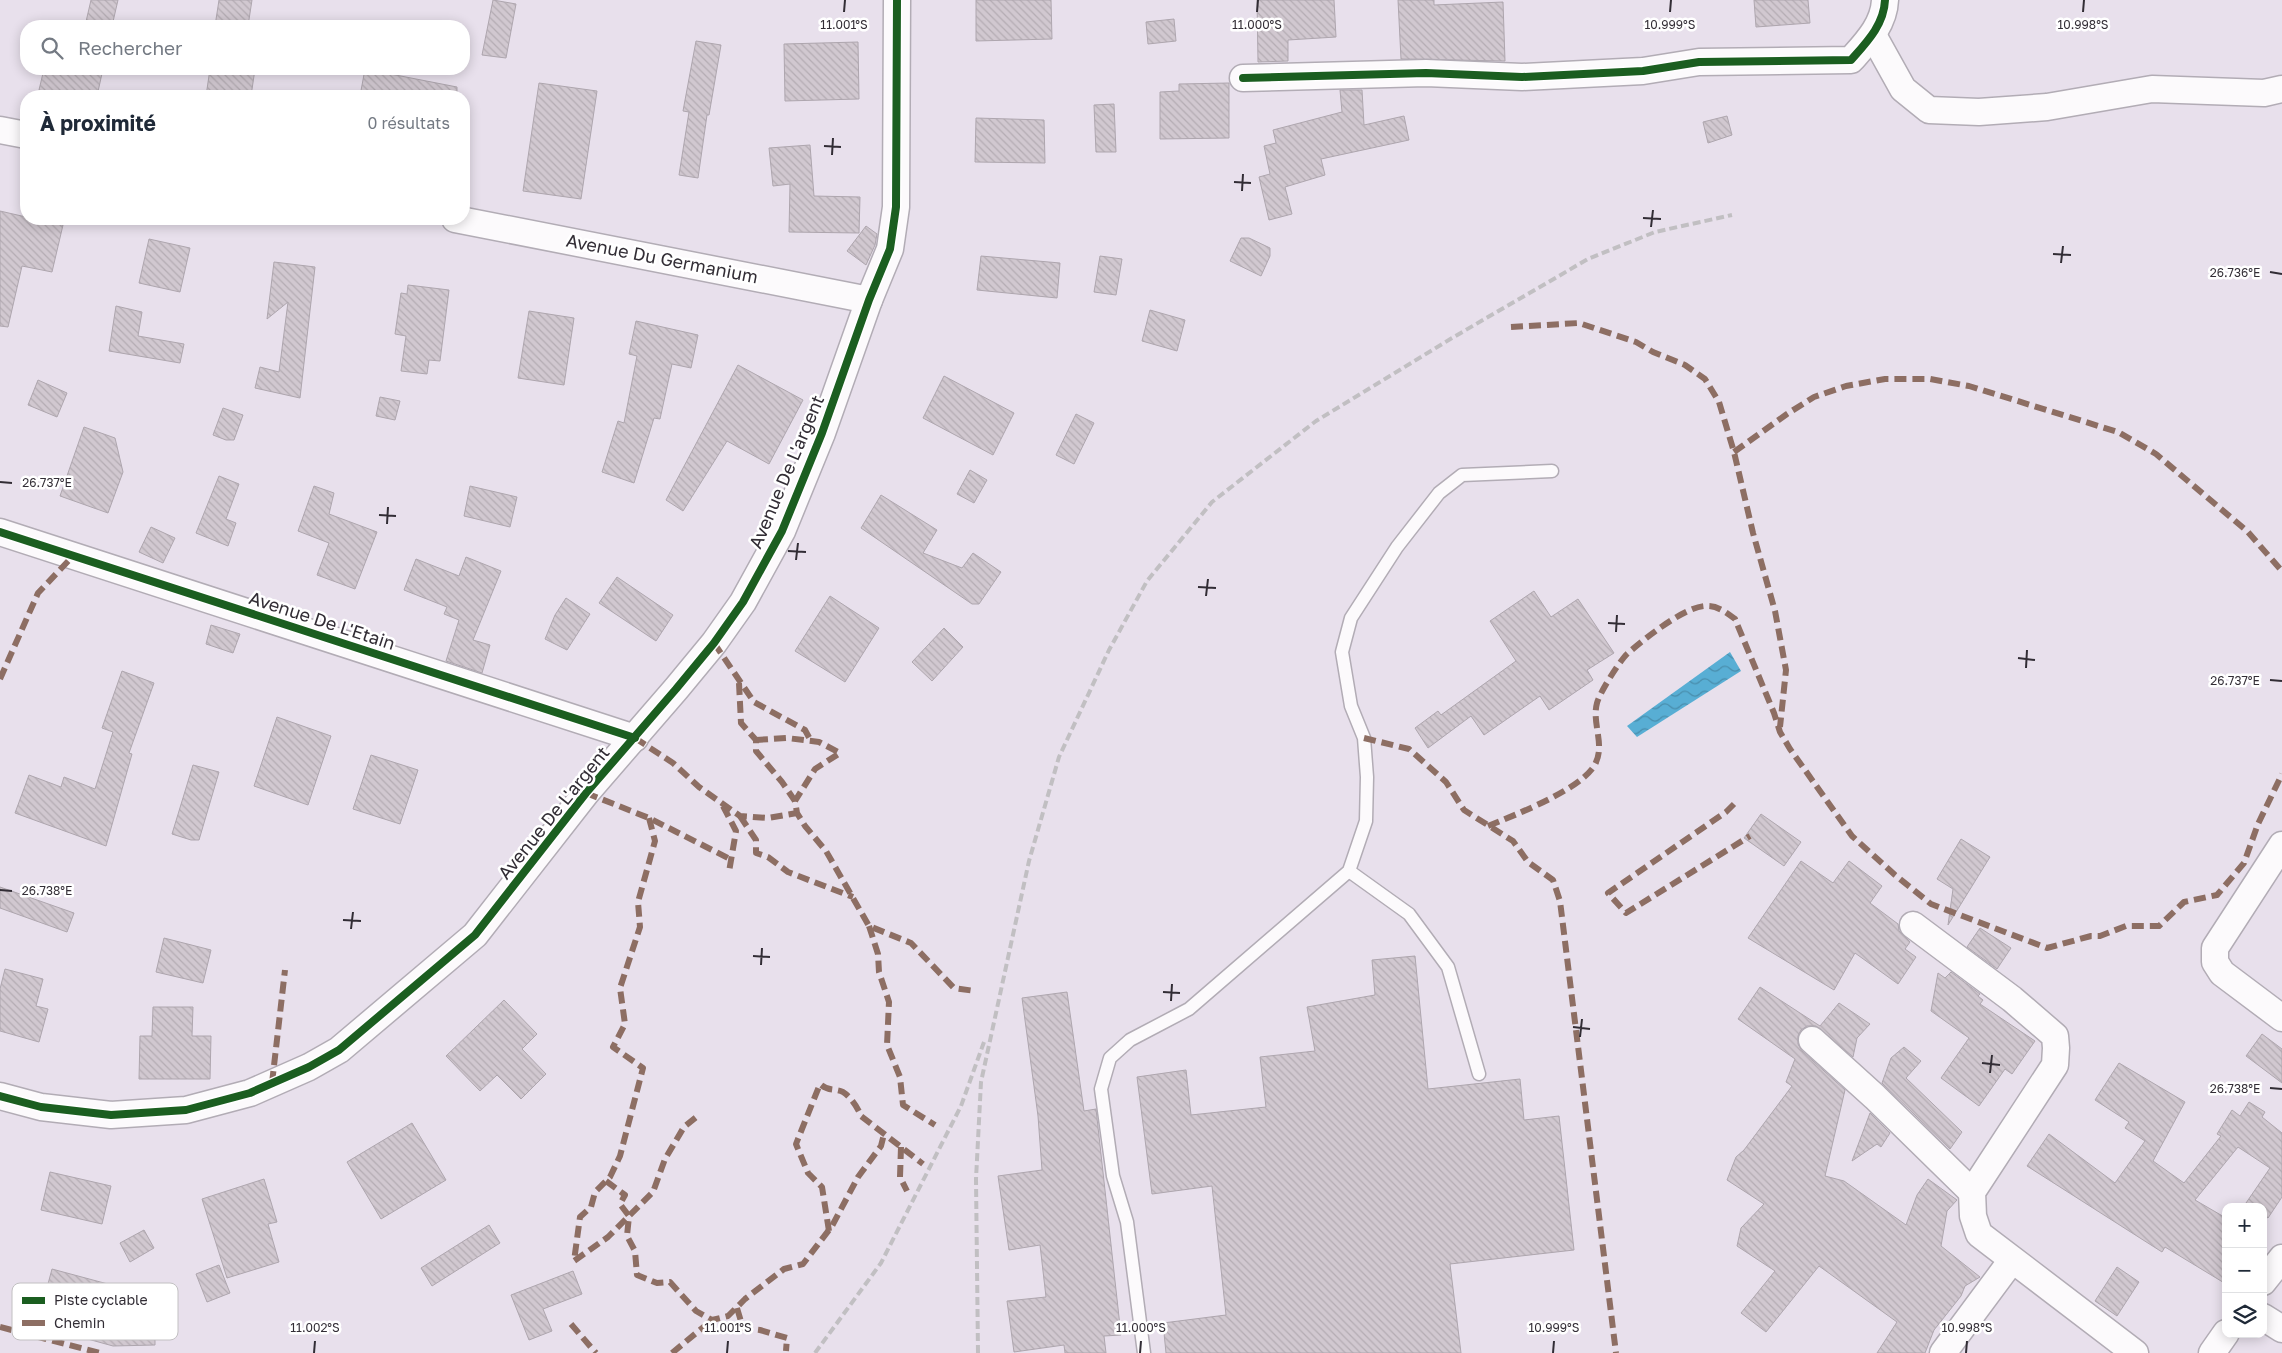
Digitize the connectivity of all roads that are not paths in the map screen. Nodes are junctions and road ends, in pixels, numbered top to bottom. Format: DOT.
graph roads {
  1 [pos="897,0"];
  2 [pos="1885,0"];
  3 [pos="1873,35"];
  4 [pos="1243,78"];
  5 [pos="2282,89"];
  6 [pos="0,130"];
  7 [pos="20,134"];
  8 [pos="470,222"];
  9 [pos="869,300"];
  10 [pos="1552,471"];
  11 [pos="0,532"];
  12 [pos="635,738"];
  13 [pos="2282,845"];
  14 [pos="1349,871"];
  15 [pos="1913,925"];
  16 [pos="2282,1018"];
  17 [pos="1812,1040"];
  18 [pos="1478,1074"];
  19 [pos="0,1096"];
  20 [pos="1972,1192"];
  21 [pos="2282,1258"];
  22 [pos="2012,1260"];
  23 [pos="2267,1277"];
  24 [pos="2267,1320"];
  25 [pos="2282,1329"];
  26 [pos="2222,1338"];
  27 [pos="1144,1353"];
  28 [pos="1944,1353"];
  29 [pos="2135,1353"];
  30 [pos="2212,1353"];
  1 -- 9 [label="street, Avenue De L'argent"];
  2 -- 3 [label="street"];
  3 -- 4 [label="street"];
  3 -- 5 [label="street"];
  6 -- 7 [label="street"];
  8 -- 9 [label="street, Avenue Du Germanium"];
  9 -- 12 [label="street, Avenue De L'argent"];
  10 -- 14 [label="lane"];
  11 -- 12 [label="street, Avenue De L'Etain"];
  12 -- 19 [label="street, Avenue De L'argent"];
  13 -- 16 [label="street"];
  14 -- 18 [label="lane"];
  14 -- 27 [label="lane"];
  15 -- 20 [label="street"];
  17 -- 20 [label="street"];
  20 -- 22 [label="street"];
  21 -- 23 [label="street"];
  22 -- 28 [label="street"];
  22 -- 29 [label="street"];
  24 -- 25 [label="street"];
  26 -- 30 [label="street"];
}
